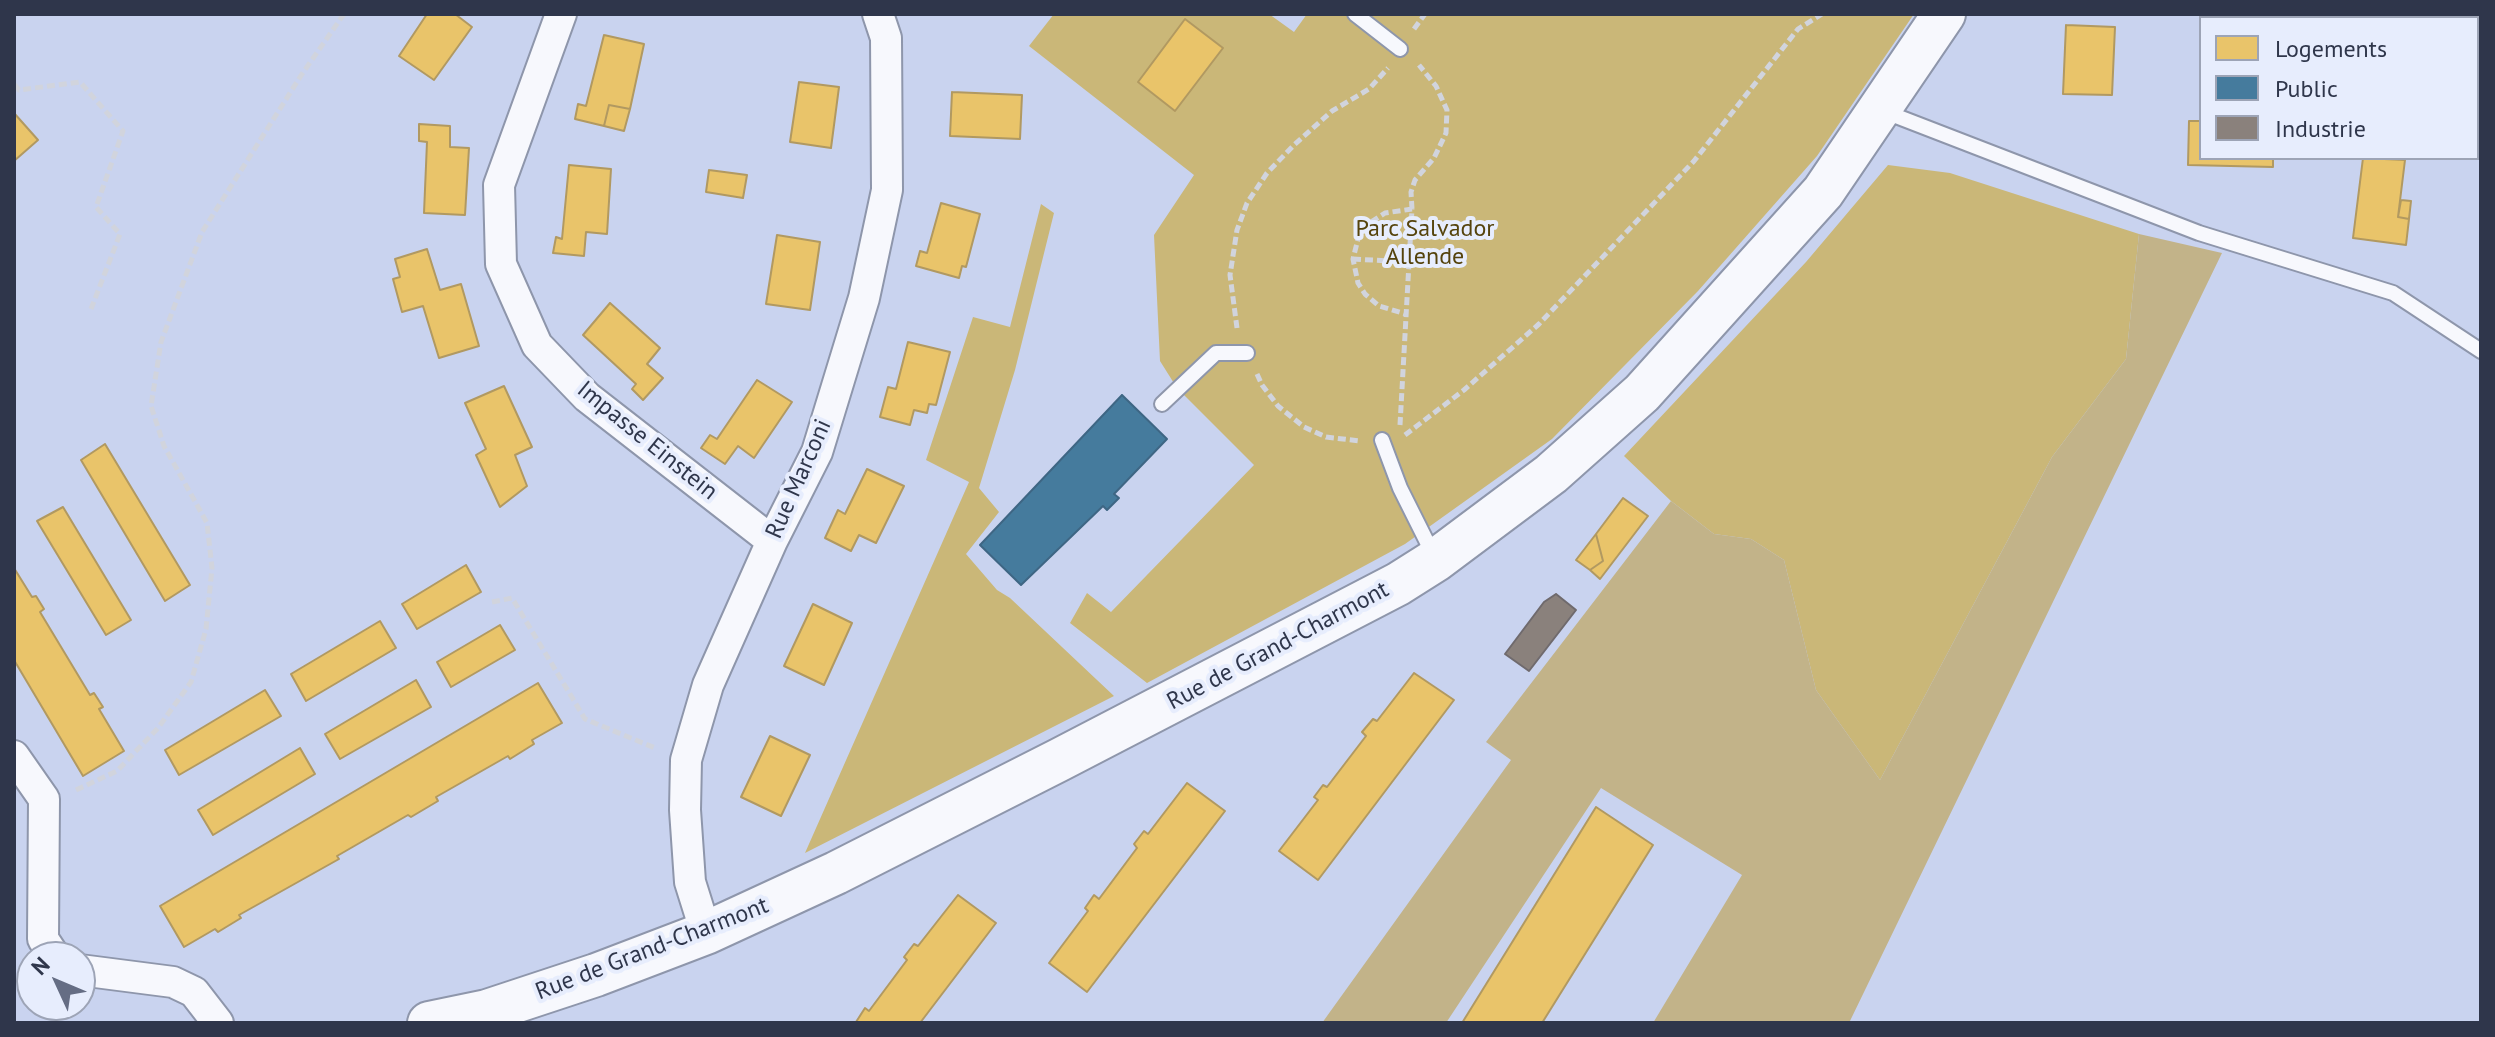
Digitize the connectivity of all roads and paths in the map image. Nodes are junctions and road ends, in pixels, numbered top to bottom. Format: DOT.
graph roads {
  1 [pos="344,14"];
  2 [pos="561,14"];
  3 [pos="878,14"];
  4 [pos="1355,14"];
  5 [pos="1425,14"];
  6 [pos="1822,14"];
  7 [pos="1944,14"];
  8 [pos="1400,49"];
  9 [pos="14,84"];
  10 [pos="1879,109"];
  11 [pos="1412,209"];
  12 [pos="1353,259"];
  13 [pos="1409,262"];
  14 [pos="91,309"];
  15 [pos="1406,314"];
  16 [pos="2481,351"];
  17 [pos="1247,353"];
  18 [pos="1162,404"];
  19 [pos="1382,440"];
  20 [pos="772,541"];
  21 [pos="1436,560"];
  22 [pos="492,602"];
  23 [pos="14,756"];
  24 [pos="686,760"];
  25 [pos="44,799"];
  26 [pos="706,933"];
  27 [pos="44,941"];
  28 [pos="96,972"];
  29 [pos="218,1023"];
  30 [pos="429,1023"];
  1 -- 25 [label="path"];
  2 -- 20 [label="street, Impasse Einstein"];
  3 -- 20 [label="street, Rue Marconi"];
  4 -- 8 [label="lane"];
  5 -- 8 [label="path"];
  6 -- 15 [label="path"];
  7 -- 10 [label="street, Rue de Grand-Charmont"];
  8 -- 11 [label="path"];
  8 -- 17 [label="path"];
  9 -- 14 [label="path"];
  10 -- 16 [label="lane"];
  10 -- 21 [label="street, Rue de Grand-Charmont"];
  11 -- 12 [label="path"];
  11 -- 13 [label="path"];
  12 -- 13 [label="path"];
  12 -- 15 [label="path"];
  13 -- 15 [label="path"];
  17 -- 18 [label="lane"];
  17 -- 19 [label="path"];
  19 -- 21 [label="lane"];
  20 -- 24 [label="street, Rue Marconi"];
  21 -- 26 [label="street, Rue de Grand-Charmont"];
  22 -- 24 [label="path"];
  23 -- 25 [label="street"];
  24 -- 26 [label="street, Rue Marconi"];
  25 -- 27 [label="street"];
  26 -- 30 [label="street, Rue de Grand-Charmont"];
  28 -- 29 [label="street"];
}
